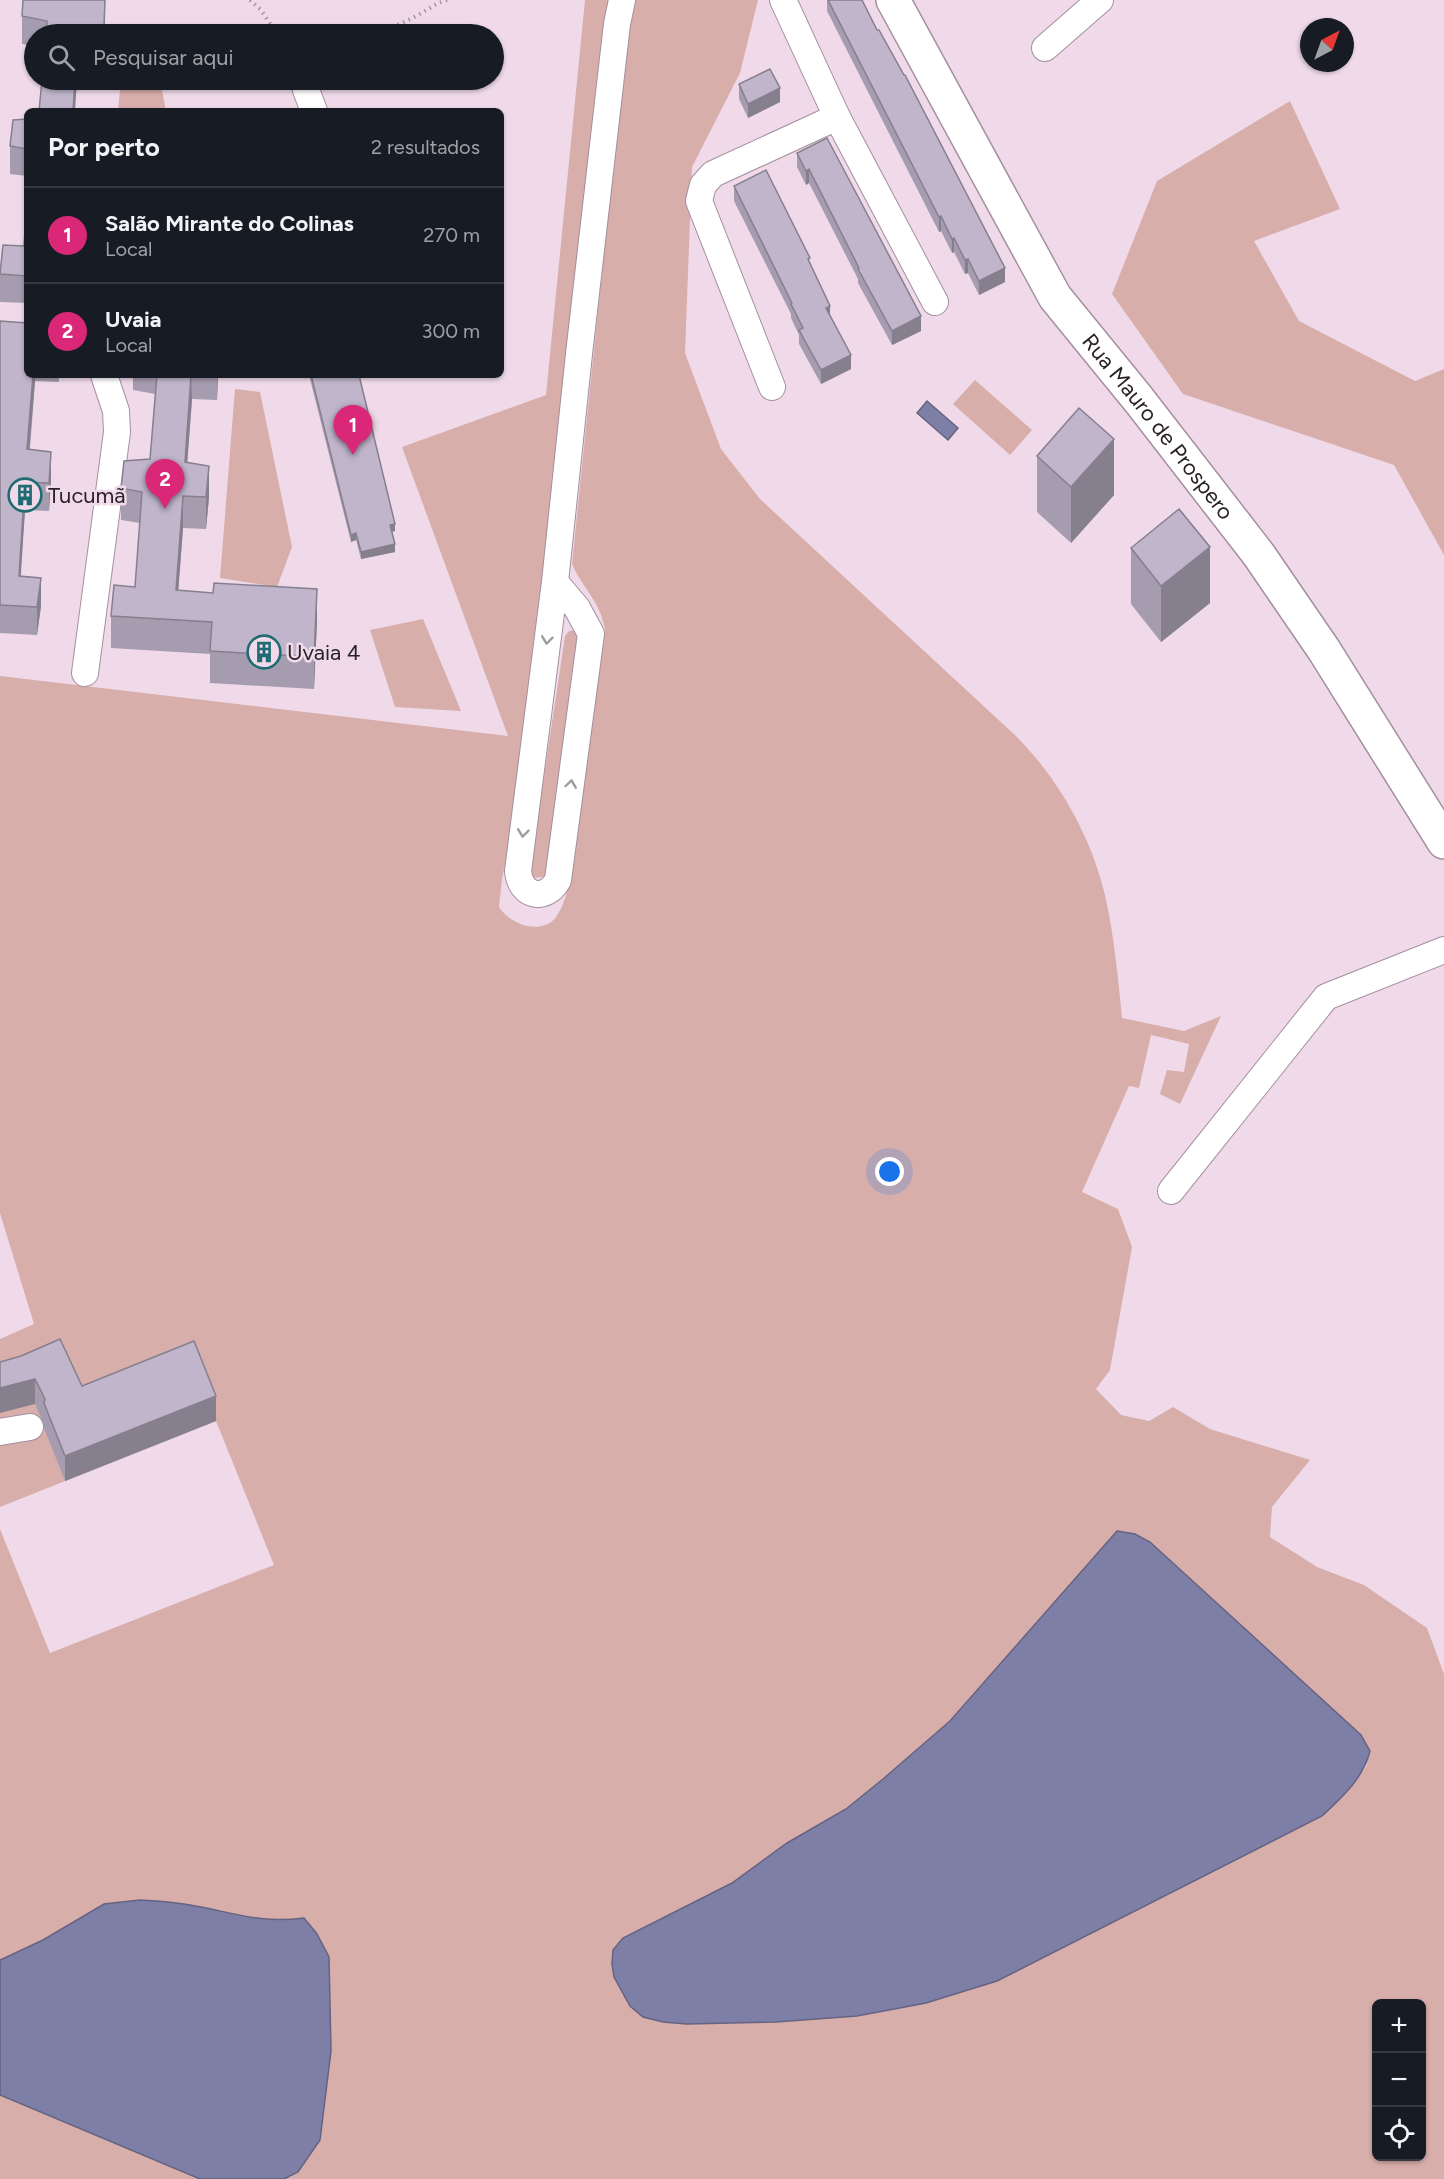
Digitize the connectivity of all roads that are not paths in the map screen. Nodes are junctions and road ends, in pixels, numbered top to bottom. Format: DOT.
graph roads {
  1 [pos="622,0"];
  2 [pos="783,0"];
  3 [pos="893,0"];
  4 [pos="1100,0"];
  5 [pos="1045,48"];
  6 [pos="837,117"];
  7 [pos="935,302"];
  8 [pos="105,378"];
  9 [pos="772,387"];
  10 [pos="555,582"];
  11 [pos="85,673"];
  12 [pos="1444,842"];
  13 [pos="1444,950"];
  14 [pos="1172,1191"];
  15 [pos="30,1427"];
  16 [pos="0,1432"];
  1 -- 10 [label="street"];
  2 -- 6 [label="street"];
  3 -- 12 [label="main road, Rua Mauro de Prospero"];
  4 -- 5 [label="street"];
  6 -- 7 [label="street"];
  6 -- 9 [label="street"];
  8 -- 11 [label="street"];
  10 -- 10 [label="street, one-way"];
  13 -- 14 [label="street"];
  15 -- 16 [label="street"];
}
